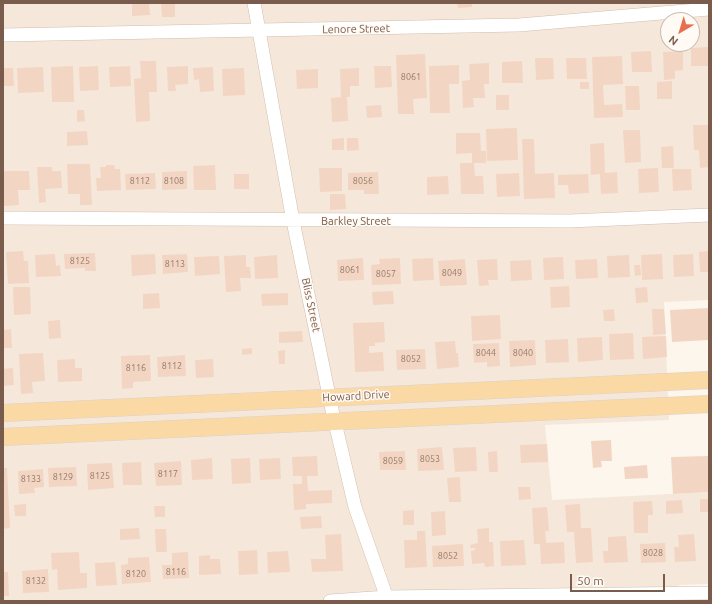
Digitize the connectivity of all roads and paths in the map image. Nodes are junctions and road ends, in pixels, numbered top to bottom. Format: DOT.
graph roads {
  1 [pos="254,3"];
  2 [pos="709,9"];
  3 [pos="258,31"];
  4 [pos="3,35"];
  5 [pos="709,215"];
  6 [pos="3,218"];
  7 [pos="294,221"];
  8 [pos="709,380"];
  9 [pos="618,384"];
  10 [pos="484,390"];
  11 [pos="330,398"];
  12 [pos="709,404"];
  13 [pos="127,407"];
  14 [pos="620,408"];
  15 [pos="3,413"];
  16 [pos="484,414"];
  17 [pos="335,422"];
  18 [pos="129,431"];
  19 [pos="3,437"];
  20 [pos="702,596"];
  21 [pos="387,599"];
  22 [pos="330,601"];
  1 -- 3 [label="street, Bliss Street"];
  2 -- 3 [label="street, Lenore Street"];
  3 -- 4 [label="street, Lenore Street"];
  3 -- 7 [label="street, Bliss Street"];
  5 -- 7 [label="street, Barkley Street"];
  6 -- 7 [label="street, Barkley Street"];
  7 -- 11 [label="street, Bliss Street"];
  8 -- 9 [label="main road, Howard Drive"];
  9 -- 10 [label="main road, Howard Drive"];
  9 -- 14 [label="main road"];
  10 -- 11 [label="main road, Howard Drive"];
  10 -- 16 [label="main road"];
  11 -- 13 [label="main road, Howard Drive"];
  11 -- 17 [label="street, Bliss Street"];
  12 -- 14 [label="main road"];
  13 -- 15 [label="main road, Howard Drive"];
  13 -- 18 [label="main road"];
  14 -- 16 [label="main road"];
  16 -- 17 [label="main road"];
  17 -- 18 [label="main road"];
  17 -- 21 [label="street, Bliss Street"];
  18 -- 19 [label="main road"];
  20 -- 21 [label="street"];
  21 -- 22 [label="street"];
}
